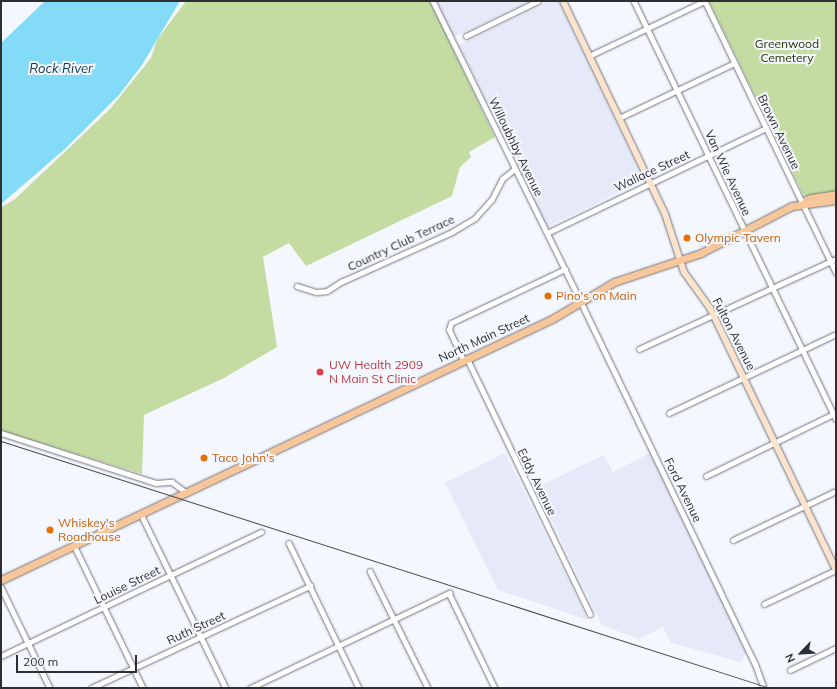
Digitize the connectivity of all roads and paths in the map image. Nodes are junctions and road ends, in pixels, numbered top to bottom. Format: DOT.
graph roads {
  1 [pos="433,1"];
  2 [pos="538,1"];
  3 [pos="563,1"];
  4 [pos="634,1"];
  5 [pos="705,1"];
  6 [pos="647,28"];
  7 [pos="466,36"];
  8 [pos="589,56"];
  9 [pos="735,63"];
  10 [pos="678,91"];
  11 [pos="619,118"];
  12 [pos="766,128"];
  13 [pos="709,155"];
  14 [pos="515,169"];
  15 [pos="650,182"];
  16 [pos="836,194"];
  17 [pos="836,200"];
  18 [pos="804,204"];
  19 [pos="744,229"];
  20 [pos="547,233"];
  21 [pos="679,260"];
  22 [pos="834,261"];
  23 [pos="565,269"];
  24 [pos="836,272"];
  25 [pos="297,286"];
  26 [pos="773,288"];
  27 [pos="581,302"];
  28 [pos="714,315"];
  29 [pos="836,334"];
  30 [pos="640,349"];
  31 [pos="802,349"];
  32 [pos="465,359"];
  33 [pos="744,378"];
  34 [pos="669,413"];
  35 [pos="835,416"];
  36 [pos="1,433"];
  37 [pos="775,442"];
  38 [pos="706,476"];
  39 [pos="836,491"];
  40 [pos="186,492"];
  41 [pos="805,505"];
  42 [pos="141,514"];
  43 [pos="261,532"];
  44 [pos="733,540"];
  45 [pos="289,542"];
  46 [pos="74,545"];
  47 [pos="836,570"];
  48 [pos="370,571"];
  49 [pos="170,575"];
  50 [pos="1,580"];
  51 [pos="310,586"];
  52 [pos="1,587"];
  53 [pos="764,604"];
  54 [pos="105,607"];
  55 [pos="590,614"];
  56 [pos="394,621"];
  57 [pos="201,636"];
  58 [pos="28,643"];
  59 [pos="339,647"];
  60 [pos="836,648"];
  61 [pos="1,656"];
  62 [pos="133,668"];
  63 [pos="790,670"];
  64 [pos="50,688"];
  65 [pos="91,688"];
  66 [pos="143,688"];
  67 [pos="226,688"];
  68 [pos="250,688"];
  69 [pos="359,688"];
  70 [pos="428,688"];
  71 [pos="495,688"];
  72 [pos="764,688"];
  1 -- 14 [label="street, Willoubhby Avenue"];
  2 -- 7 [label="street"];
  3 -- 8 [label="street, Fulton Avenue"];
  4 -- 6 [label="street, Van Wie Avenue"];
  5 -- 6 [label="street"];
  5 -- 9 [label="street, Brown Avenue"];
  6 -- 8 [label="street"];
  6 -- 10 [label="street, Van Wie Avenue"];
  8 -- 11 [label="street, Fulton Avenue"];
  9 -- 10 [label="street"];
  9 -- 12 [label="street, Brown Avenue"];
  10 -- 11 [label="street"];
  10 -- 13 [label="street, Van Wie Avenue"];
  11 -- 15 [label="street, Fulton Avenue"];
  12 -- 13 [label="street, Wallace Street"];
  12 -- 18 [label="street, Brown Avenue"];
  13 -- 15 [label="street, Wallace Street"];
  13 -- 19 [label="street, Van Wie Avenue"];
  14 -- 20 [label="street, Willoubhby Avenue"];
  14 -- 25 [label="street, Country Club Terrace"];
  15 -- 20 [label="street, Wallace Street"];
  15 -- 21 [label="street, Fulton Avenue"];
  16 -- 18 [label="main road, North Main Street"];
  17 -- 18 [label="main road, North Main Street"];
  18 -- 19 [label="main road, North Main Street"];
  18 -- 22 [label="street, Brown Avenue"];
  19 -- 21 [label="main road, North Main Street"];
  19 -- 26 [label="street, Van Wie Avenue"];
  20 -- 23 [label="street, Willoubhby Avenue"];
  21 -- 27 [label="main road, North Main Street"];
  21 -- 28 [label="street, Fulton Avenue"];
  22 -- 24 [label="street, Brown Avenue"];
  22 -- 26 [label="street"];
  23 -- 27 [label="street, Willoubhby Avenue"];
  23 -- 32 [label="street, Eddy Avenue"];
  26 -- 28 [label="street"];
  26 -- 31 [label="street, Van Wie Avenue"];
  27 -- 32 [label="main road, North Main Street"];
  27 -- 72 [label="street, Ford Avenue"];
  28 -- 30 [label="street"];
  28 -- 33 [label="street, Fulton Avenue"];
  29 -- 31 [label="street"];
  31 -- 33 [label="street"];
  31 -- 35 [label="street, Van Wie Avenue"];
  32 -- 40 [label="main road, North Main Street"];
  32 -- 55 [label="street, Eddy Avenue"];
  33 -- 34 [label="street"];
  33 -- 37 [label="street, Fulton Avenue"];
  35 -- 37 [label="street"];
  36 -- 40 [label="street"];
  37 -- 38 [label="street"];
  37 -- 41 [label="street, Fulton Avenue"];
  39 -- 41 [label="street"];
  40 -- 42 [label="main road, North Main Street"];
  41 -- 44 [label="street"];
  41 -- 47 [label="street, Fulton Avenue"];
  42 -- 46 [label="main road, North Main Street"];
  42 -- 49 [label="street"];
  43 -- 49 [label="street, Louise Street"];
  45 -- 51 [label="street"];
  46 -- 50 [label="main road, North Main Street"];
  46 -- 54 [label="street"];
  47 -- 53 [label="street"];
  48 -- 56 [label="street"];
  49 -- 54 [label="street, Louise Street"];
  49 -- 57 [label="street"];
  51 -- 57 [label="street, Ruth Street"];
  51 -- 59 [label="street"];
  52 -- 58 [label="street"];
  54 -- 58 [label="street, Louise Street"];
  54 -- 62 [label="street"];
  56 -- 59 [label="street"];
  56 -- 70 [label="street"];
  56 -- 71 [label="street"];
  57 -- 62 [label="street, Ruth Street"];
  57 -- 67 [label="street"];
  58 -- 61 [label="street, Louise Street"];
  58 -- 64 [label="street"];
  59 -- 68 [label="street"];
  59 -- 69 [label="street"];
  60 -- 63 [label="street"];
  62 -- 65 [label="street, Ruth Street"];
  62 -- 66 [label="street"];
}
